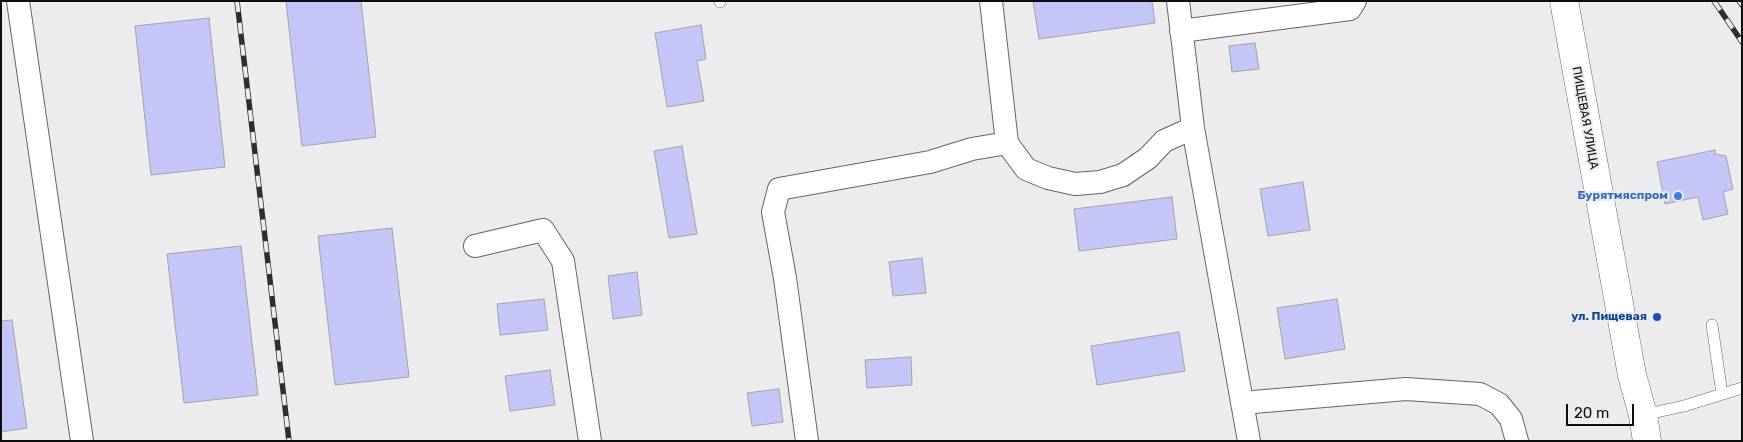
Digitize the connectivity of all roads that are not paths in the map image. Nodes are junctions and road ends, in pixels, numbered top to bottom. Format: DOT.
graph roads {
  1 [pos="18,1"];
  2 [pos="991,1"];
  3 [pos="1178,1"];
  4 [pos="1355,1"];
  5 [pos="1564,1"];
  6 [pos="1181,31"];
  7 [pos="1193,128"];
  8 [pos="1007,143"];
  9 [pos="475,246"];
  10 [pos="1712,325"];
  11 [pos="1742,388"];
  12 [pos="1722,394"];
  13 [pos="1242,403"];
  14 [pos="1645,428"];
  15 [pos="82,441"];
  16 [pos="590,441"];
  17 [pos="807,441"];
  18 [pos="1249,441"];
  19 [pos="1517,441"];
  1 -- 15 [label="street"];
  2 -- 8 [label="street"];
  3 -- 6 [label="street"];
  4 -- 6 [label="street"];
  5 -- 14 [label="main road, ПИЩЕВАЯ УЛИЦА"];
  6 -- 7 [label="street"];
  7 -- 8 [label="street"];
  7 -- 13 [label="street"];
  8 -- 17 [label="street"];
  9 -- 16 [label="street"];
  10 -- 12 [label="lane"];
  11 -- 12 [label="lane"];
  12 -- 14 [label="lane"];
  13 -- 18 [label="street"];
  13 -- 19 [label="street"];
}
